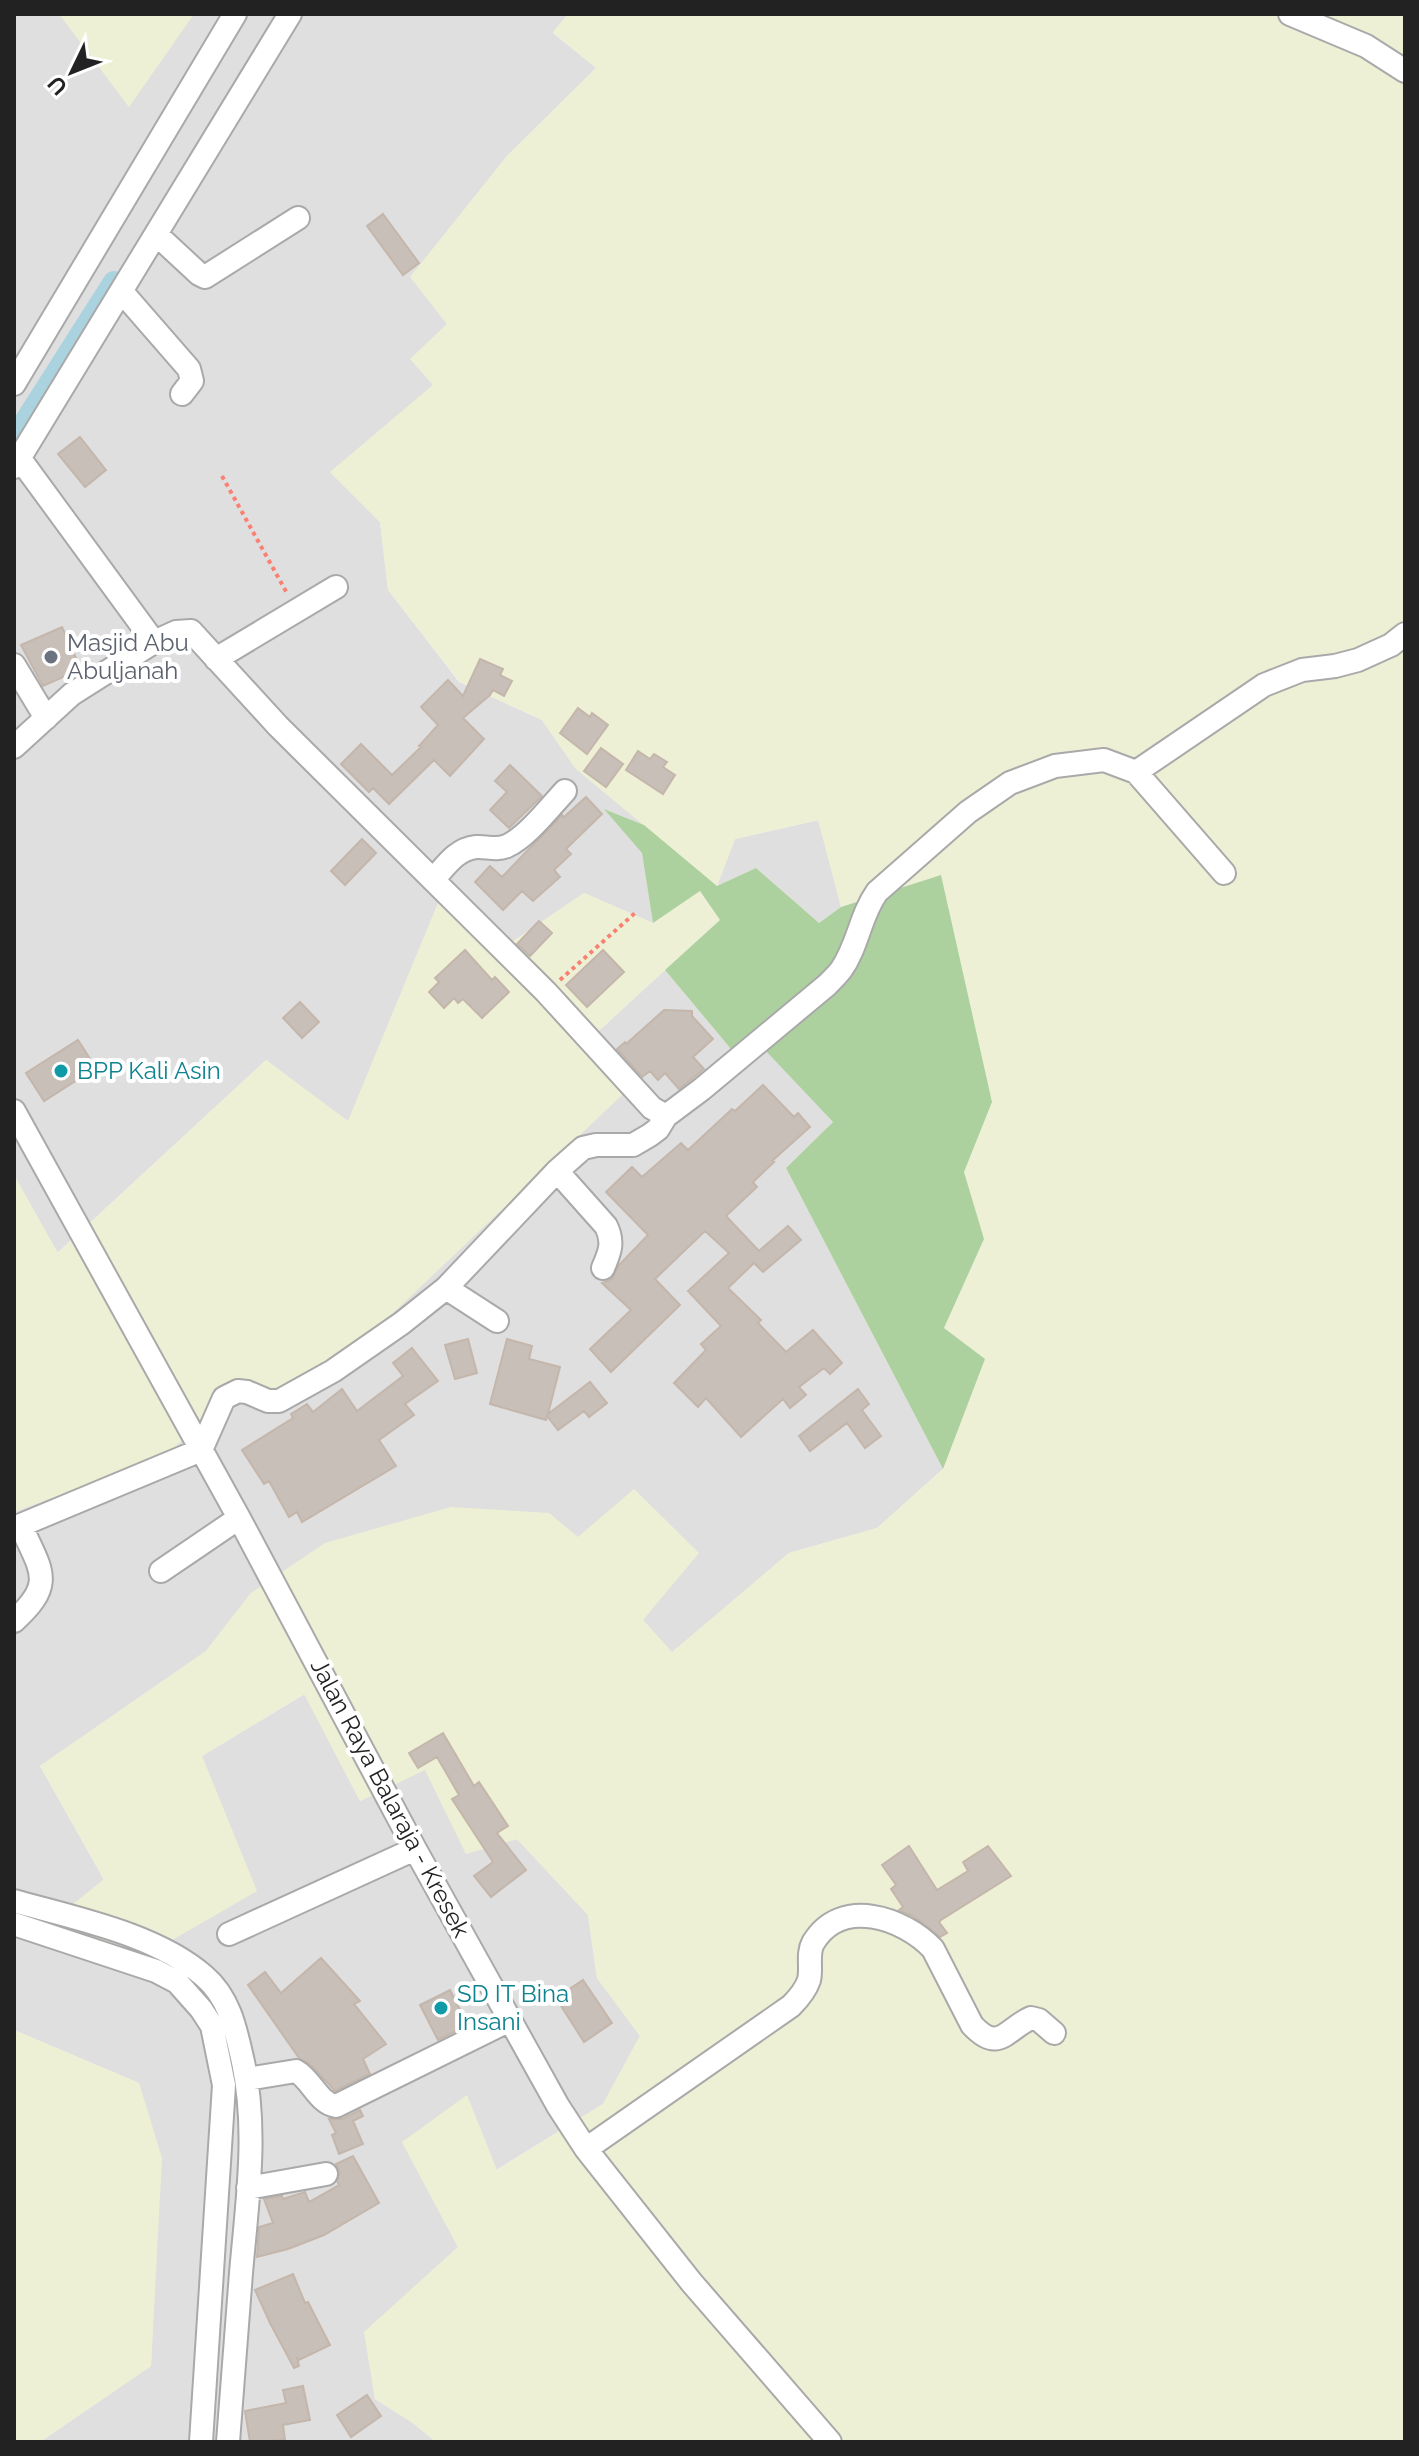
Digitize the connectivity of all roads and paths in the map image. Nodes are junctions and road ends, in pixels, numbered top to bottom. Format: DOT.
graph roads {
  1 [pos="235,14"];
  2 [pos="290,14"];
  3 [pos="1290,14"];
  4 [pos="1405,71"];
  5 [pos="298,218"];
  6 [pos="157,235"];
  7 [pos="122,292"];
  8 [pos="14,384"];
  9 [pos="182,394"];
  10 [pos="17,454"];
  11 [pos="222,476"];
  12 [pos="336,587"];
  13 [pos="297,611"];
  14 [pos="1405,634"];
  15 [pos="154,642"];
  16 [pos="216,659"];
  17 [pos="14,665"];
  18 [pos="46,718"];
  19 [pos="14,747"];
  20 [pos="1136,772"];
  21 [pos="565,791"];
  22 [pos="1224,873"];
  23 [pos="433,880"];
  24 [pos="635,913"];
  25 [pos="546,992"];
  26 [pos="14,1111"];
  27 [pos="666,1116"];
  28 [pos="557,1171"];
  29 [pos="603,1268"];
  30 [pos="446,1288"];
  31 [pos="497,1321"];
  32 [pos="201,1450"];
  33 [pos="239,1518"];
  34 [pos="18,1527"];
  35 [pos="161,1571"];
  36 [pos="14,1621"];
  37 [pos="415,1849"];
  38 [pos="14,1901"];
  39 [pos="14,1924"];
  40 [pos="229,1934"];
  41 [pos="510,2020"];
  42 [pos="1054,2033"];
  43 [pos="247,2079"];
  44 [pos="586,2149"];
  45 [pos="326,2174"];
  46 [pos="248,2188"];
  47 [pos="201,2442"];
  48 [pos="228,2442"];
  49 [pos="830,2442"];
  1 -- 8 [label="street"];
  2 -- 6 [label="street"];
  3 -- 4 [label="street"];
  5 -- 6 [label="street"];
  6 -- 7 [label="street"];
  7 -- 9 [label="street"];
  7 -- 10 [label="street"];
  10 -- 15 [label="street"];
  11 -- 13 [label="path"];
  12 -- 13 [label="street"];
  13 -- 16 [label="street"];
  14 -- 20 [label="street"];
  15 -- 16 [label="street"];
  15 -- 18 [label="street"];
  16 -- 23 [label="street"];
  17 -- 18 [label="street"];
  18 -- 19 [label="street"];
  20 -- 22 [label="street"];
  20 -- 27 [label="street"];
  21 -- 23 [label="street"];
  23 -- 25 [label="street"];
  24 -- 25 [label="path"];
  25 -- 27 [label="street"];
  26 -- 32 [label="street, Jalan Raya Balaraja - Kresek"];
  27 -- 28 [label="street"];
  28 -- 29 [label="street"];
  28 -- 30 [label="street"];
  30 -- 31 [label="street"];
  30 -- 32 [label="street"];
  32 -- 33 [label="street, Jalan Raya Balaraja - Kresek"];
  32 -- 34 [label="street"];
  33 -- 35 [label="street"];
  33 -- 37 [label="street, Jalan Raya Balaraja - Kresek"];
  34 -- 36 [label="street"];
  37 -- 40 [label="street"];
  37 -- 41 [label="street, Jalan Raya Balaraja - Kresek"];
  38 -- 43 [label="street"];
  39 -- 47 [label="street"];
  41 -- 43 [label="street"];
  41 -- 44 [label="street, Jalan Raya Balaraja - Kresek"];
  42 -- 44 [label="street"];
  43 -- 46 [label="street"];
  44 -- 49 [label="street, Jalan Raya Balaraja - Kresek"];
  45 -- 46 [label="street"];
  46 -- 48 [label="street"];
}
